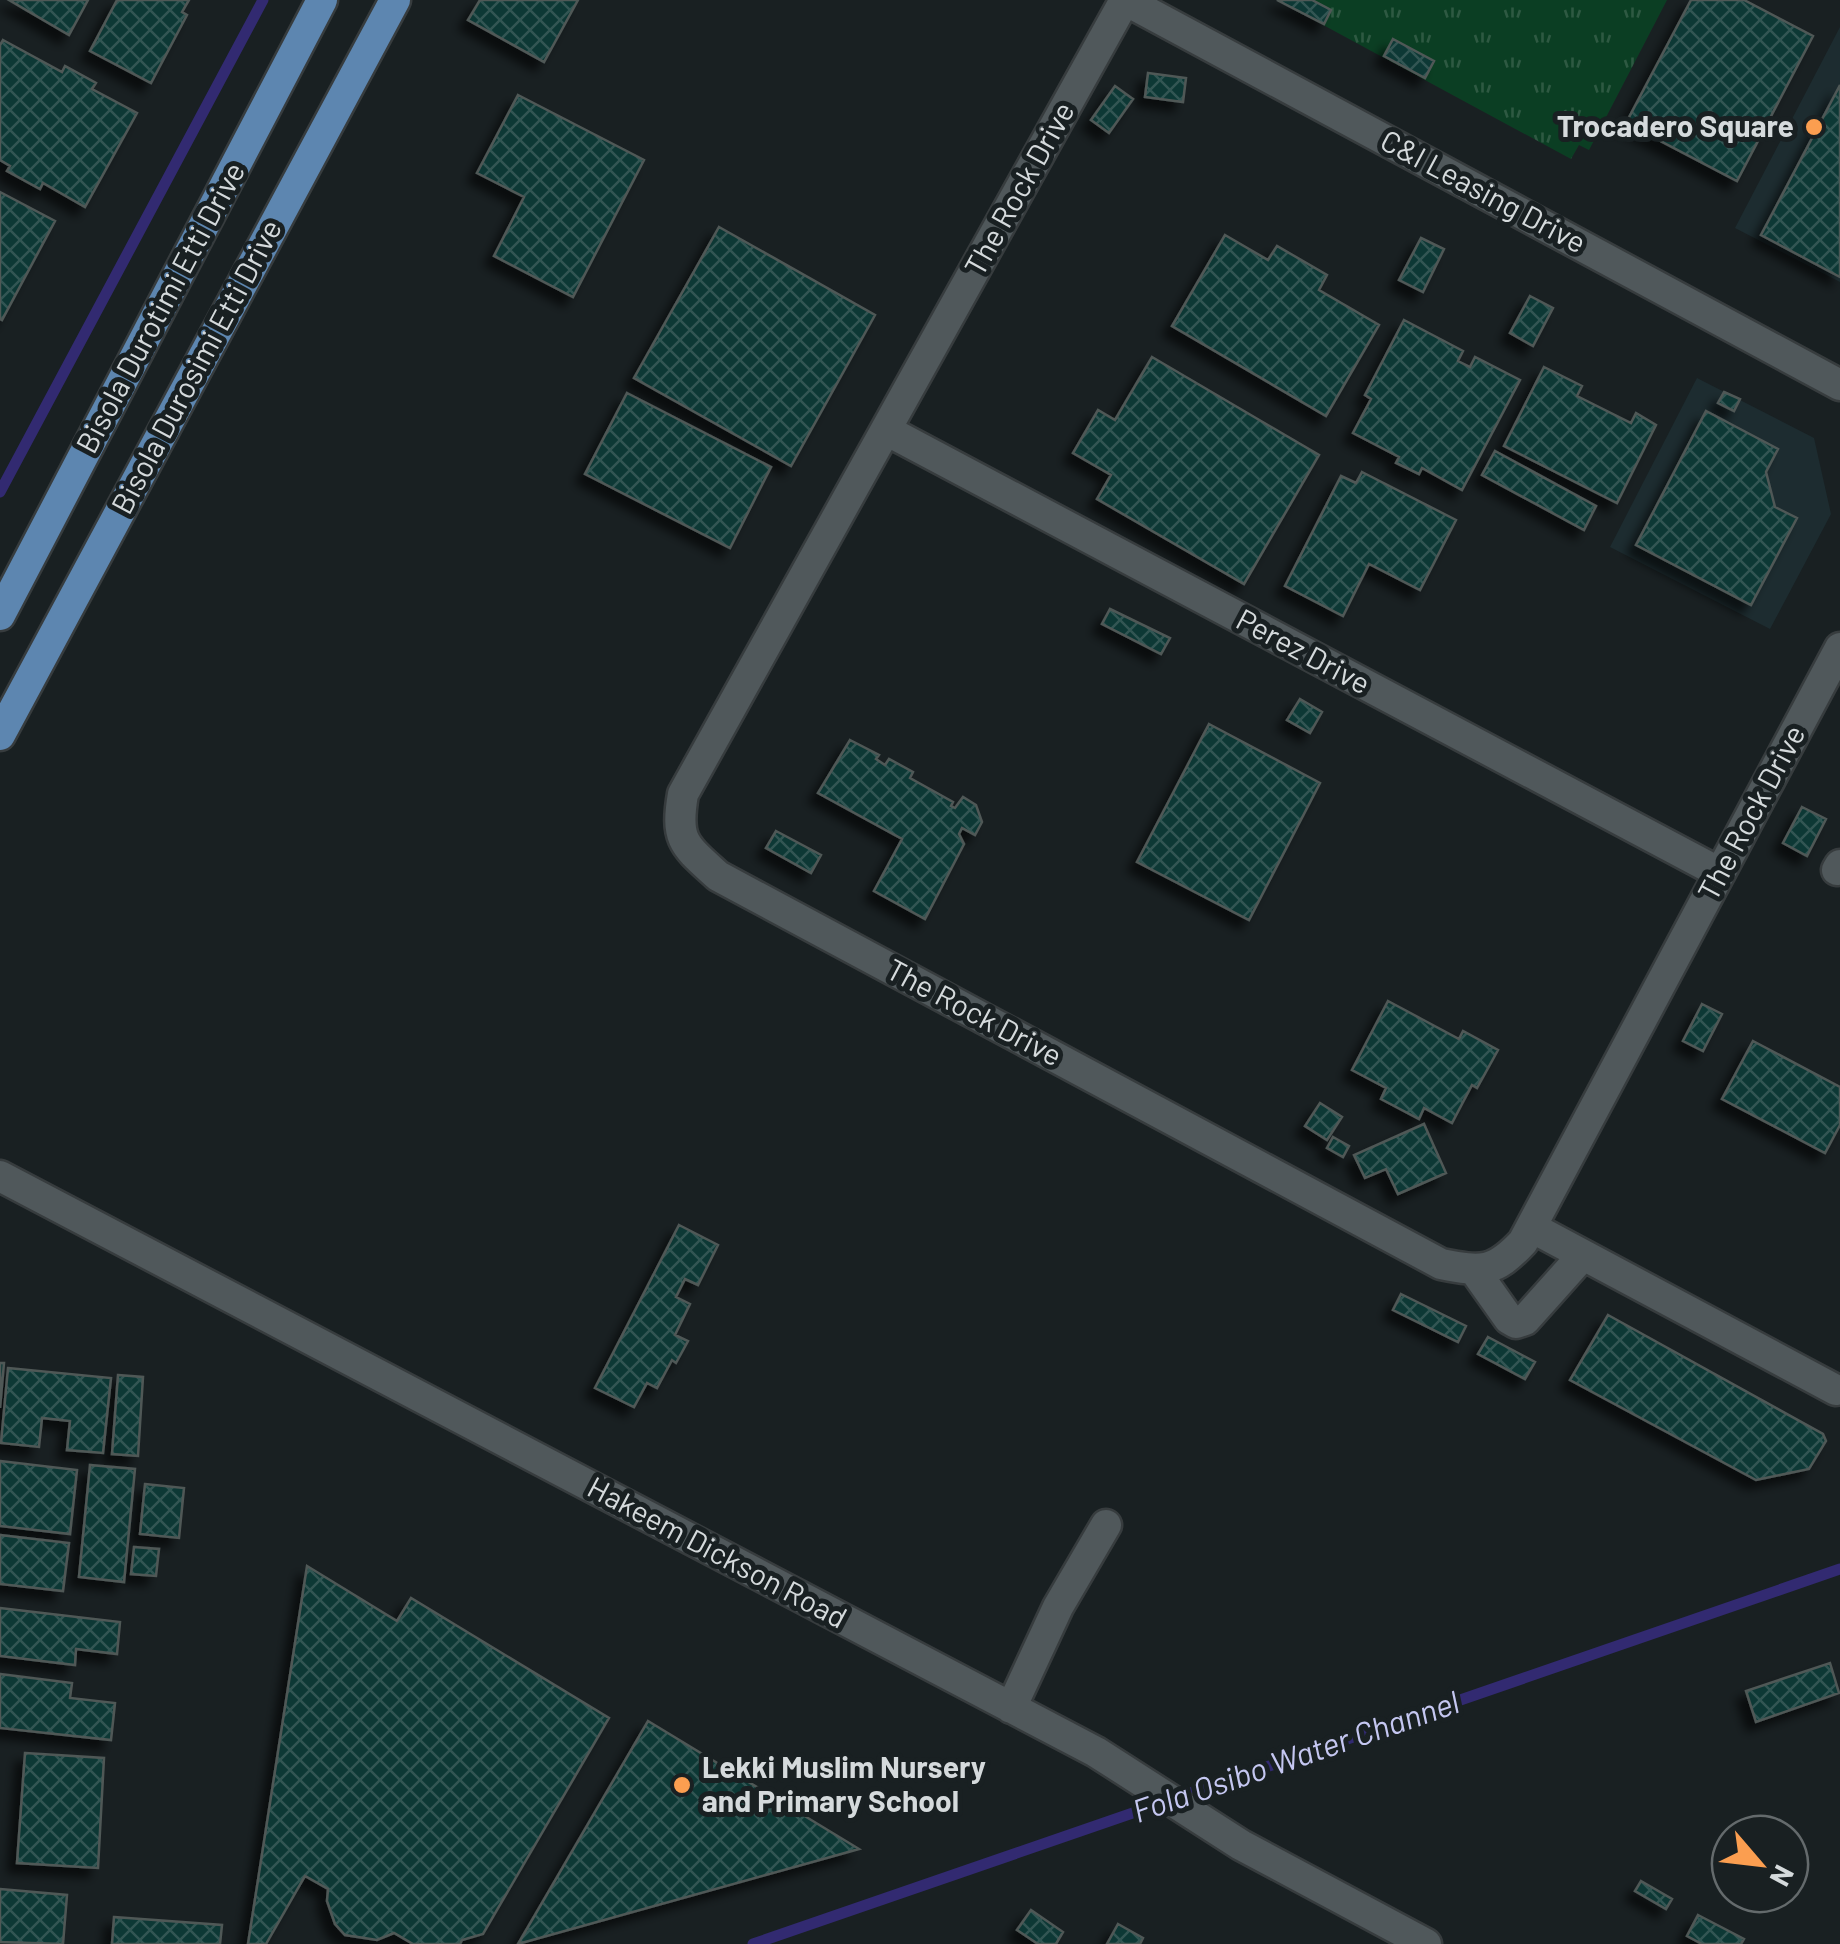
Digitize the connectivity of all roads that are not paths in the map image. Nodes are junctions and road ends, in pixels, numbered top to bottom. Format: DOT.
graph roads {
  1 [pos="322,0"];
  2 [pos="395,0"];
  3 [pos="1125,0"];
  4 [pos="1840,385"];
  5 [pos="886,430"];
  6 [pos="0,616"];
  7 [pos="1837,660"];
  8 [pos="0,735"];
  9 [pos="1720,873"];
  10 [pos="0,1176"];
  11 [pos="1531,1227"];
  12 [pos="1583,1255"];
  13 [pos="1475,1270"];
  14 [pos="1836,1390"];
  15 [pos="1106,1525"];
  16 [pos="1011,1708"];
  17 [pos="1426,1944"];
  1 -- 6 [label="main road, Bisola Durotimi Etti Drive"];
  2 -- 8 [label="main road, Bisola Durosimi Etti Drive"];
  3 -- 4 [label="street, C&I Leasing Drive"];
  3 -- 5 [label="street, The Rock Drive"];
  5 -- 9 [label="street, Perez Drive"];
  5 -- 13 [label="street, The Rock Drive"];
  7 -- 9 [label="street, The Rock Drive"];
  9 -- 11 [label="street, The Rock Drive"];
  10 -- 16 [label="street, Hakeem Dickson Road"];
  11 -- 12 [label="street"];
  11 -- 13 [label="street, The Rock Drive"];
  12 -- 13 [label="street"];
  12 -- 14 [label="street"];
  15 -- 16 [label="street"];
  16 -- 17 [label="street, Hakeem Dickson Road"];
}
